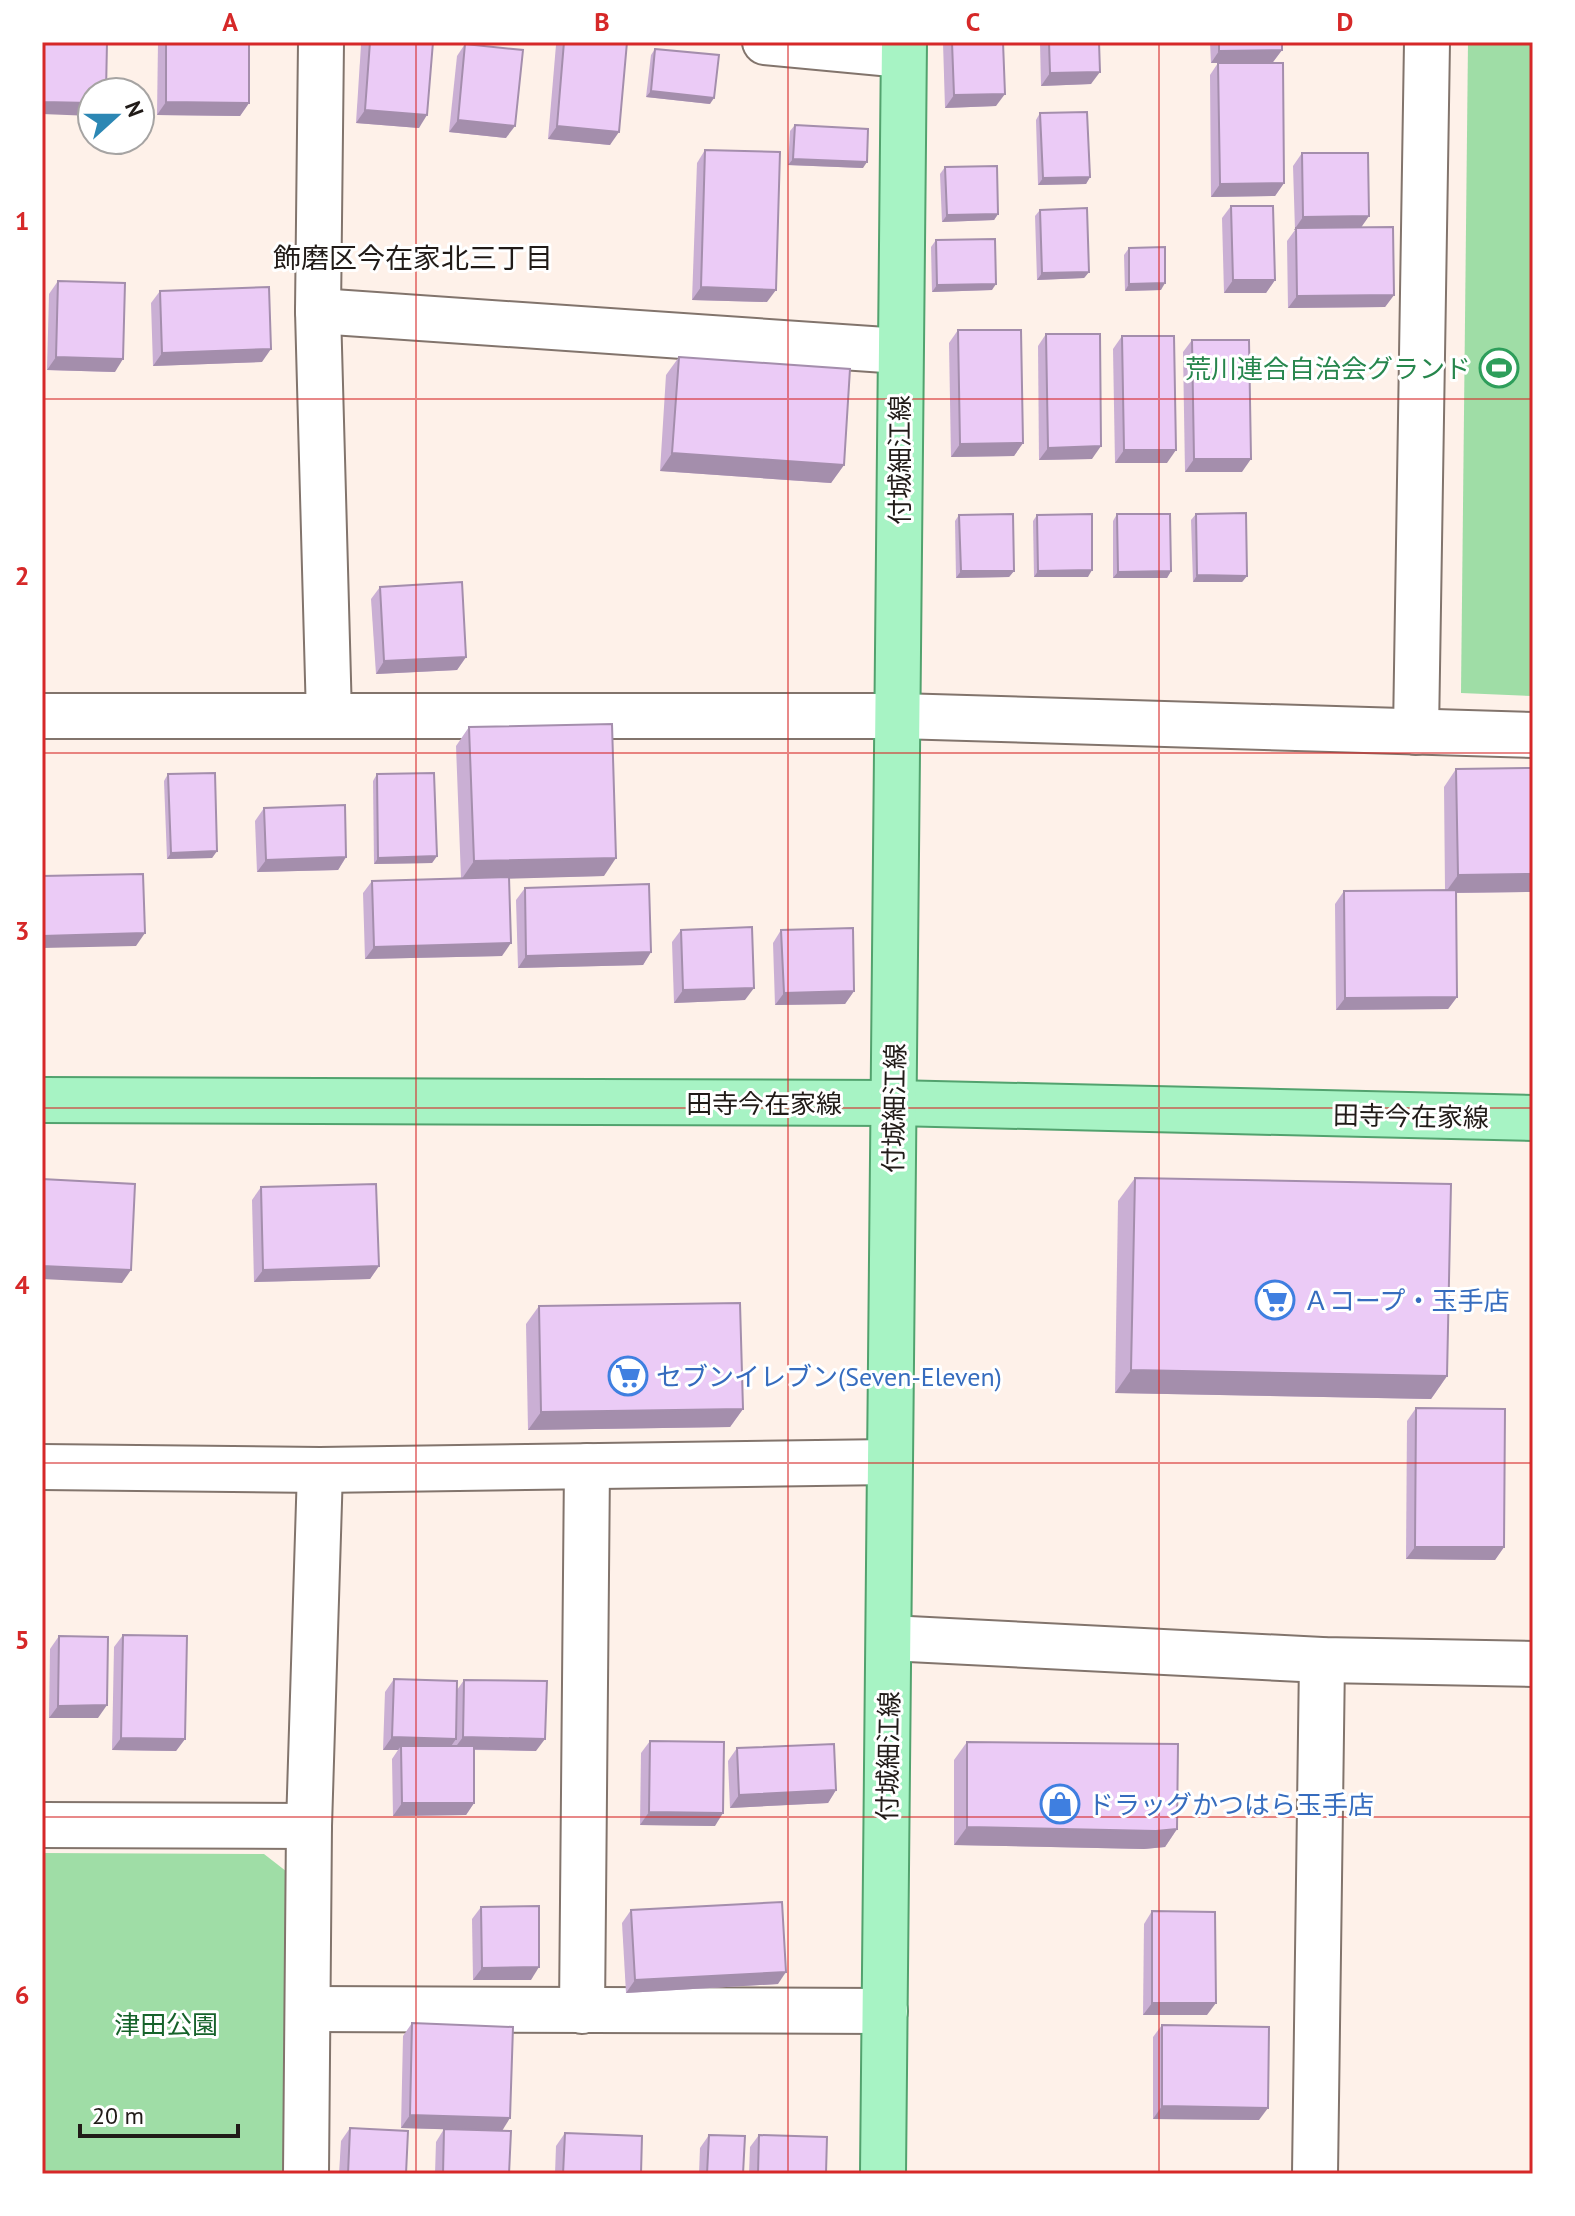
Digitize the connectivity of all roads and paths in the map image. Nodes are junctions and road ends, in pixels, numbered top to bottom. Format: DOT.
graph roads {
  1 [pos="321,42"];
  2 [pos="765,42"];
  3 [pos="1427,42"];
  4 [pos="904,49"];
  5 [pos="318,311"];
  6 [pos="900,351"];
  7 [pos="42,716"];
  8 [pos="329,716"];
  9 [pos="898,716"];
  10 [pos="1416,732"];
  11 [pos="1533,735"];
  12 [pos="42,1100"];
  13 [pos="894,1103"];
  14 [pos="1533,1118"];
  15 [pos="890,1462"];
  16 [pos="587,1466"];
  17 [pos="42,1467"];
  18 [pos="320,1470"];
  19 [pos="889,1638"];
  20 [pos="1322,1660"];
  21 [pos="1533,1664"];
  22 [pos="42,1825"];
  23 [pos="309,1826"];
  24 [pos="308,2009"];
  25 [pos="582,2011"];
  26 [pos="885,2011"];
  27 [pos="306,2174"];
  28 [pos="883,2174"];
  29 [pos="1315,2174"];
  1 -- 5 [label="street"];
  2 -- 4 [label="street"];
  3 -- 10 [label="street"];
  4 -- 6 [label="main road, 付城細江線"];
  5 -- 6 [label="street"];
  5 -- 8 [label="street"];
  6 -- 9 [label="main road, 付城細江線"];
  7 -- 8 [label="street"];
  8 -- 9 [label="street"];
  9 -- 10 [label="street"];
  9 -- 13 [label="main road, 付城細江線"];
  10 -- 11 [label="street"];
  12 -- 13 [label="main road, 田寺今在家線"];
  13 -- 14 [label="main road, 田寺今在家線"];
  13 -- 15 [label="main road, 付城細江線"];
  15 -- 16 [label="street"];
  15 -- 19 [label="main road, 付城細江線"];
  16 -- 18 [label="street"];
  16 -- 25 [label="street"];
  17 -- 18 [label="street"];
  18 -- 23 [label="street"];
  19 -- 20 [label="street"];
  19 -- 26 [label="main road, 付城細江線"];
  20 -- 21 [label="street"];
  20 -- 29 [label="street"];
  22 -- 23 [label="street"];
  23 -- 24 [label="street"];
  24 -- 25 [label="street"];
  24 -- 27 [label="street"];
  25 -- 26 [label="street"];
  26 -- 28 [label="main road, 付城細江線"];
}
